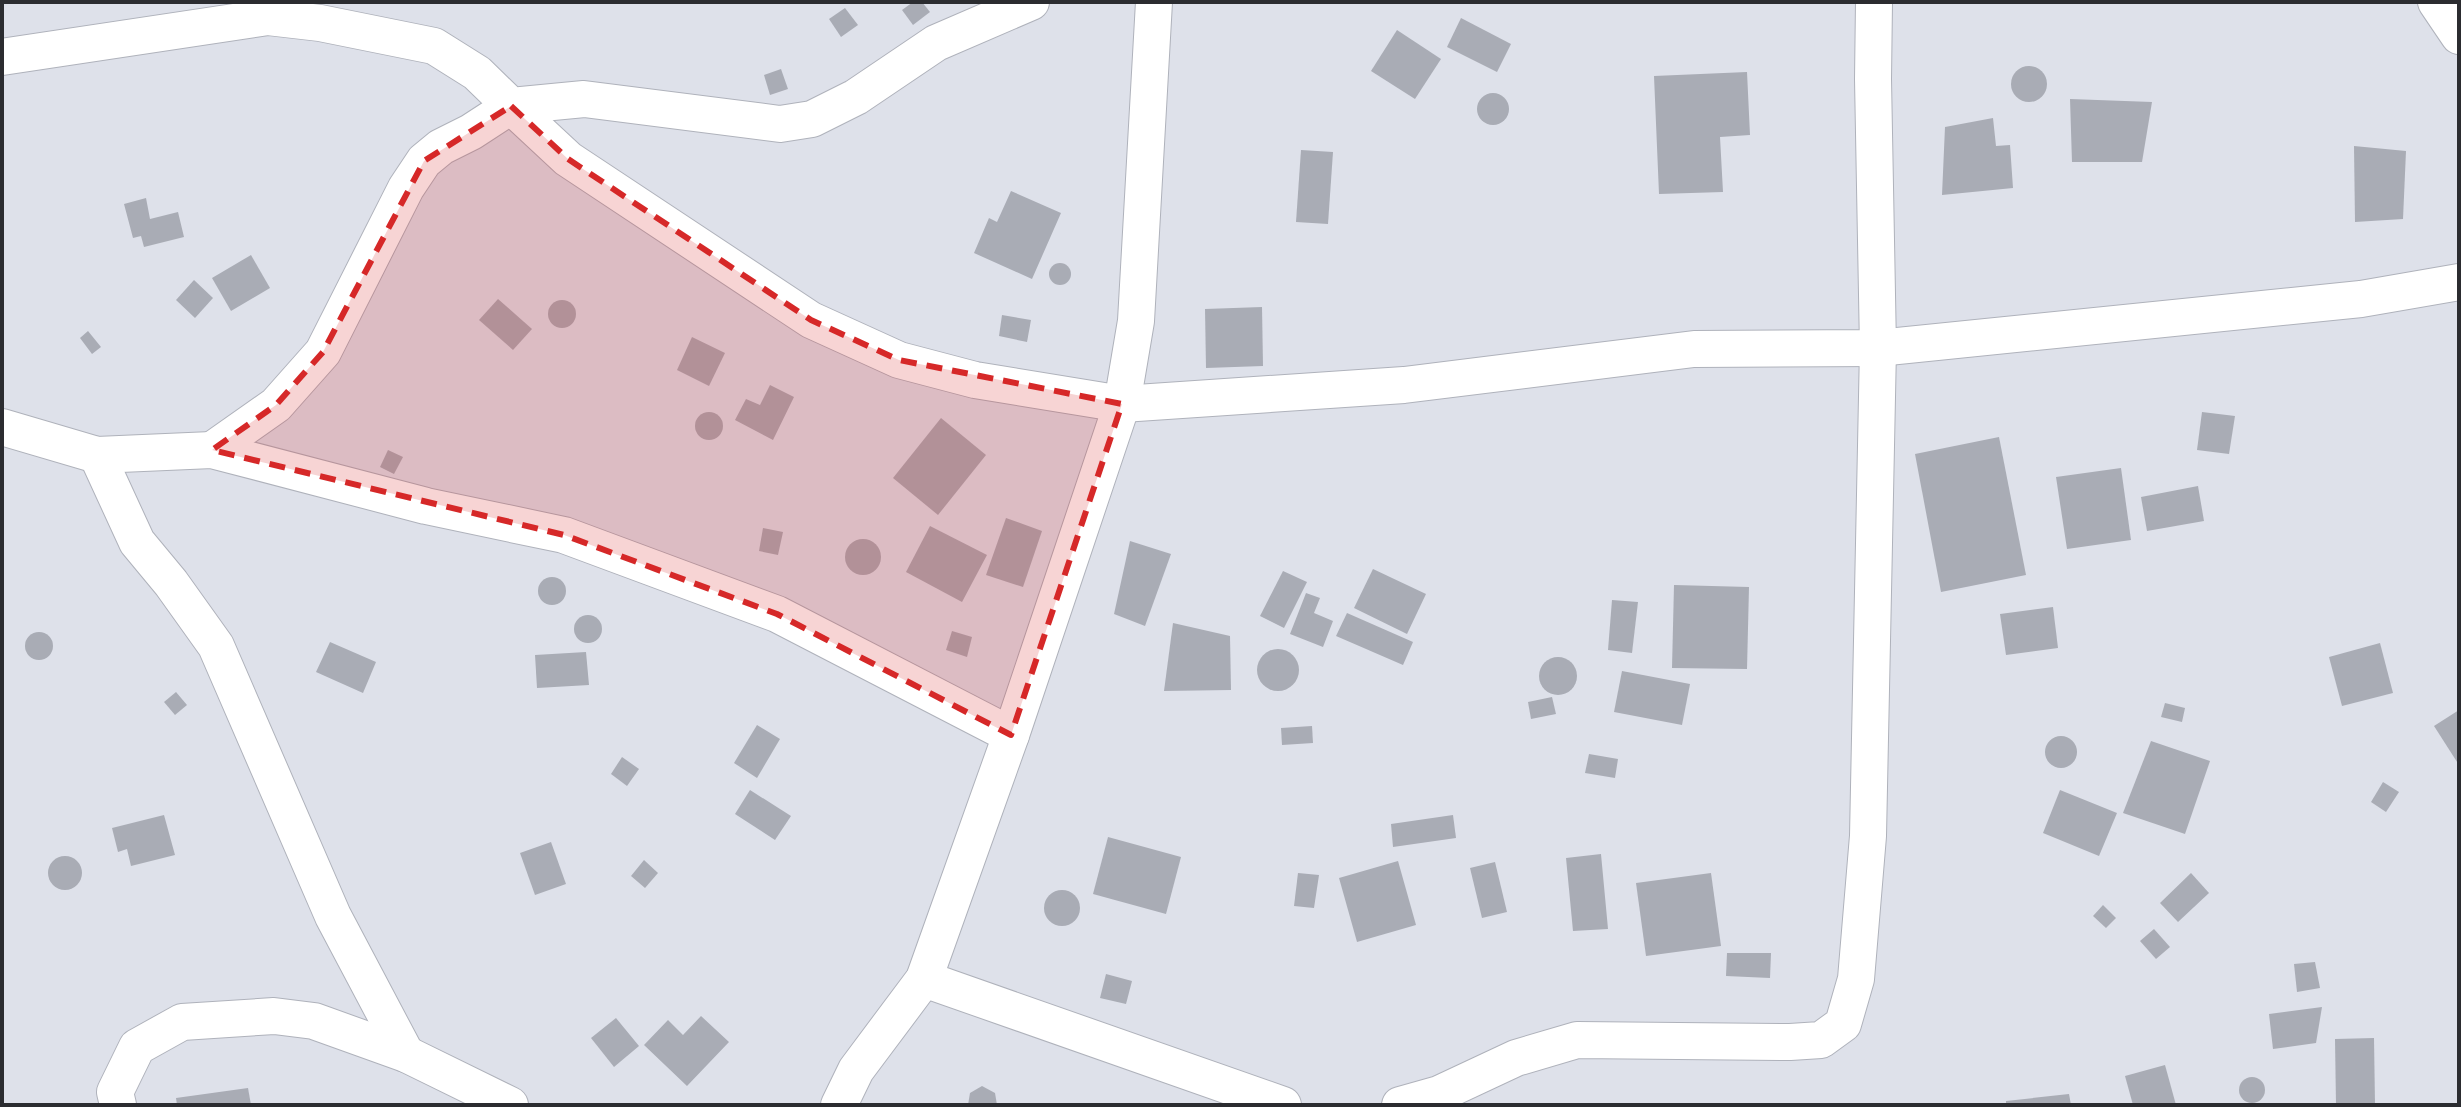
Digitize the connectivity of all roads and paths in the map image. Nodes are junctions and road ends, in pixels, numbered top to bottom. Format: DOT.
graph roads {
  1 [pos="1031,2"];
  2 [pos="1154,2"];
  3 [pos="1874,2"];
  4 [pos="2436,2"];
  5 [pos="2459,36"];
  6 [pos="2,57"];
  7 [pos="511,106"];
  8 [pos="2459,282"];
  9 [pos="1878,348"];
  10 [pos="1122,404"];
  11 [pos="2,427"];
  12 [pos="212,450"];
  13 [pos="97,455"];
  14 [pos="1011,735"];
  15 [pos="924,979"];
  16 [pos="406,1054"];
  17 [pos="1443,1100"];
  18 [pos="118,1105"];
  19 [pos="510,1105"];
  20 [pos="839,1105"];
  21 [pos="1283,1105"];
  22 [pos="1400,1105"];
  1 -- 7 [label="street"];
  2 -- 10 [label="street"];
  3 -- 9 [label="street"];
  4 -- 5 [label="street"];
  6 -- 7 [label="street"];
  7 -- 10 [label="street"];
  7 -- 12 [label="street"];
  8 -- 9 [label="street"];
  9 -- 10 [label="street"];
  9 -- 17 [label="street"];
  10 -- 14 [label="street"];
  11 -- 13 [label="street"];
  12 -- 13 [label="street"];
  12 -- 14 [label="street"];
  13 -- 16 [label="street"];
  14 -- 15 [label="street"];
  15 -- 20 [label="street"];
  15 -- 21 [label="street"];
  16 -- 18 [label="street"];
  16 -- 19 [label="street"];
  17 -- 22 [label="street"];
}
